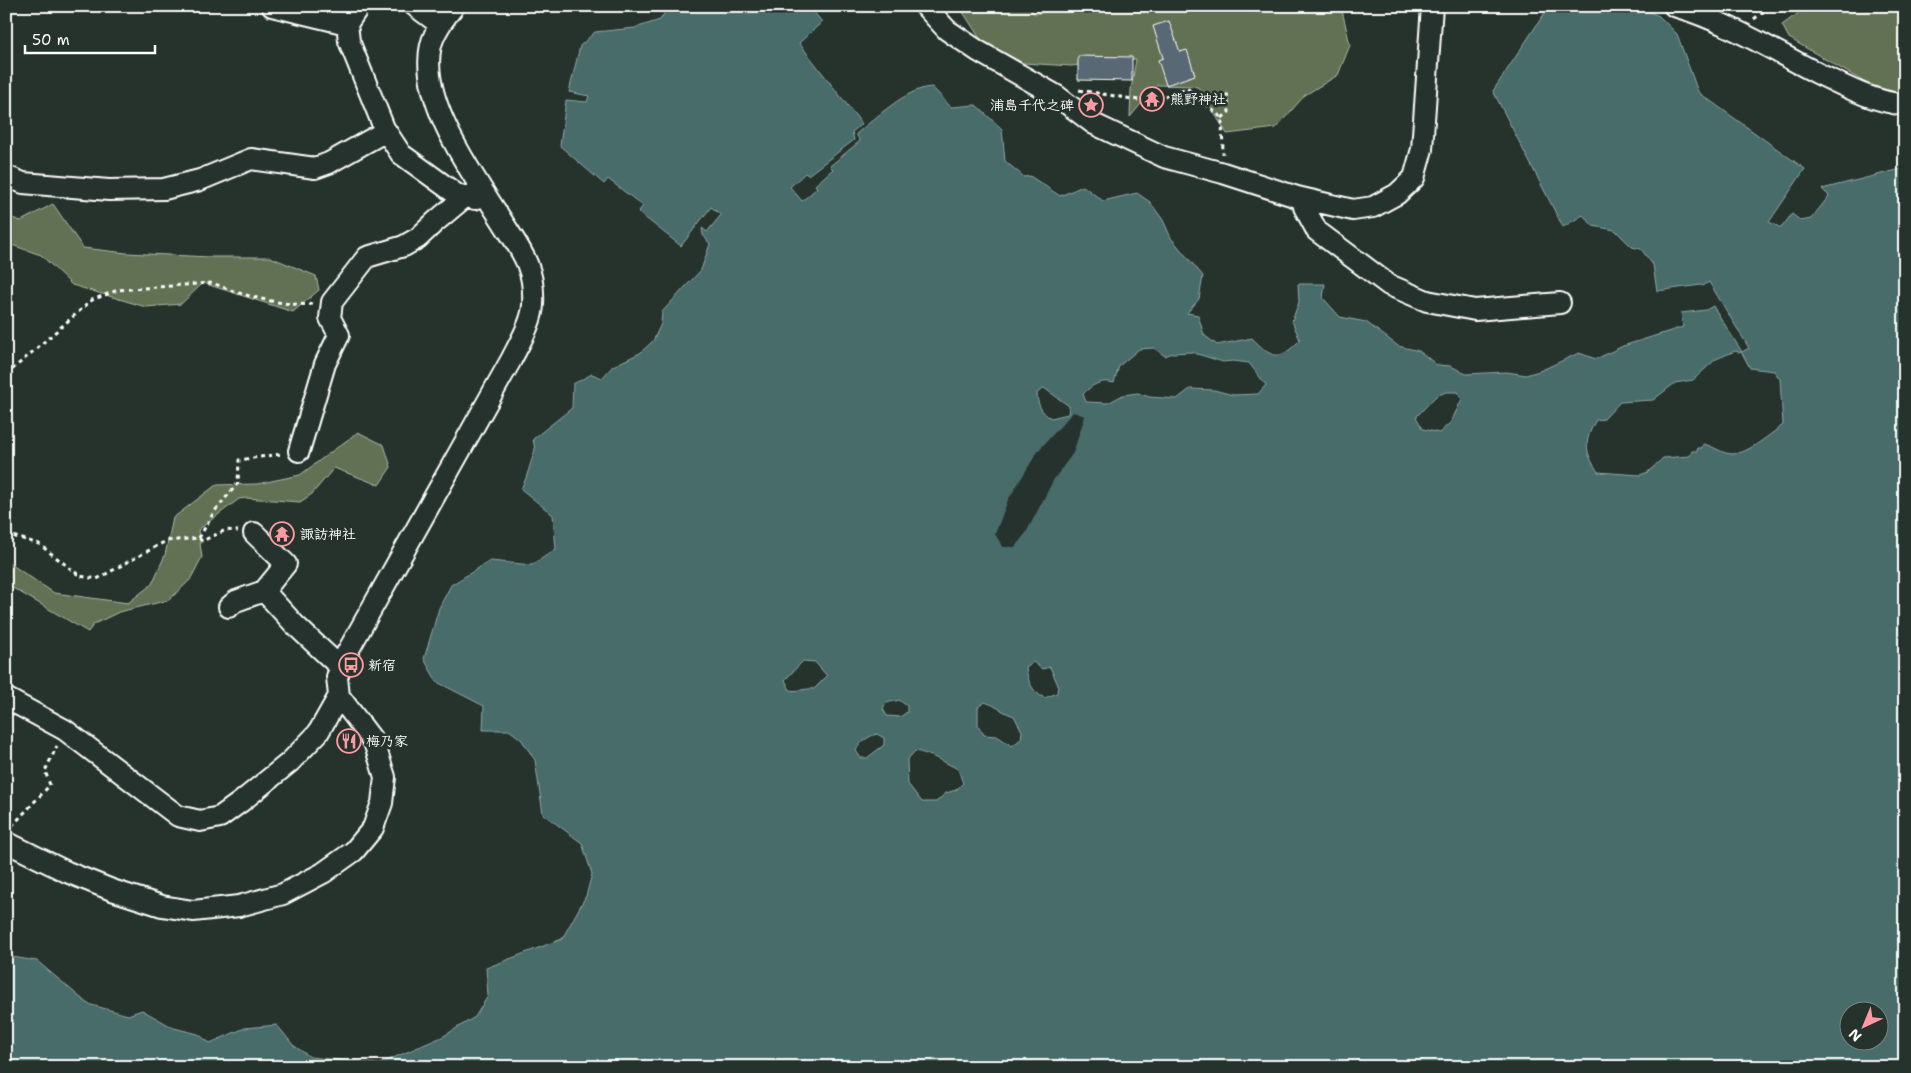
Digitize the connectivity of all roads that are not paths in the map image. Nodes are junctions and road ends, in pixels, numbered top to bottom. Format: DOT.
graph roads {
  1 [pos="272,6"];
  2 [pos="359,6"];
  3 [pos="415,6"];
  4 [pos="454,6"];
  5 [pos="925,6"];
  6 [pos="1432,6"];
  7 [pos="1674,6"];
  8 [pos="348,24"];
  9 [pos="439,24"];
  10 [pos="1905,106"];
  11 [pos="386,131"];
  12 [pos="6,176"];
  13 [pos="466,196"];
  14 [pos="1304,199"];
  15 [pos="491,203"];
  16 [pos="1560,303"];
  17 [pos="299,451"];
  18 [pos="254,533"];
  19 [pos="264,591"];
  20 [pos="228,608"];
  21 [pos="341,668"];
  22 [pos="339,696"];
  23 [pos="6,698"];
  24 [pos="6,842"];
  1 -- 8 [label="street"];
  2 -- 8 [label="street"];
  3 -- 9 [label="street"];
  4 -- 9 [label="street"];
  5 -- 14 [label="street"];
  6 -- 14 [label="street"];
  7 -- 10 [label="street"];
  8 -- 11 [label="street"];
  9 -- 15 [label="street"];
  11 -- 12 [label="street"];
  11 -- 13 [label="street"];
  13 -- 15 [label="street"];
  13 -- 17 [label="street"];
  14 -- 16 [label="street"];
  15 -- 21 [label="street"];
  18 -- 19 [label="street"];
  19 -- 20 [label="street"];
  19 -- 21 [label="street"];
  21 -- 22 [label="street"];
  22 -- 23 [label="street"];
  22 -- 24 [label="street"];
}
